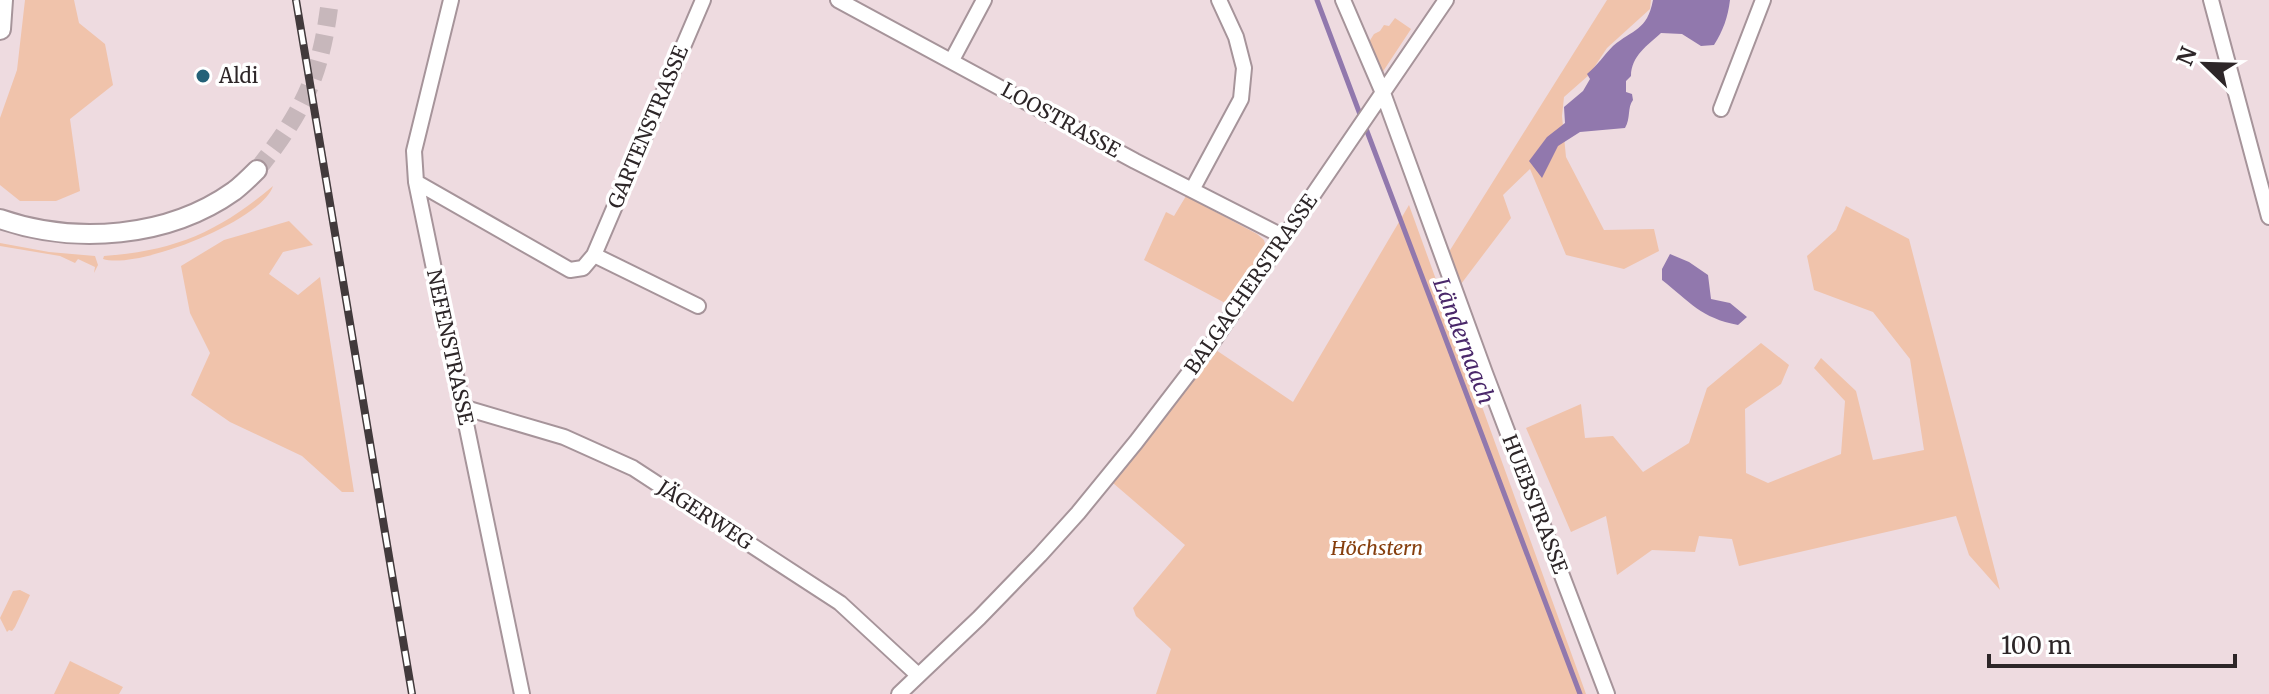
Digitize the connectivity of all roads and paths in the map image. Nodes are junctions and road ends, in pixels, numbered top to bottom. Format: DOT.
graph roads {
  1 [pos="2,0"];
  2 [pos="451,0"];
  3 [pos="838,0"];
  4 [pos="984,0"];
  5 [pos="1219,0"];
  6 [pos="1343,0"];
  7 [pos="1446,0"];
  8 [pos="1763,0"];
  9 [pos="2211,0"];
  10 [pos="700,1"];
  11 [pos="0,29"];
  12 [pos="952,60"];
  13 [pos="1379,99"];
  14 [pos="1721,109"];
  15 [pos="257,170"];
  16 [pos="416,182"];
  17 [pos="1192,190"];
  18 [pos="2269,217"];
  19 [pos="0,219"];
  20 [pos="1284,237"];
  21 [pos="594,255"];
  22 [pos="698,306"];
  23 [pos="462,407"];
  24 [pos="918,675"];
  25 [pos="522,694"];
  26 [pos="899,694"];
  27 [pos="1607,694"];
  1 -- 11 [label="main road"];
  2 -- 16 [label="street, NEFENSTRASSE"];
  3 -- 12 [label="street, LOOSTRASSE"];
  4 -- 12 [label="street"];
  5 -- 17 [label="street"];
  6 -- 13 [label="street, HUEBSTRASSE"];
  7 -- 13 [label="street, BALGACHERSTRASSE"];
  8 -- 14 [label="street"];
  9 -- 18 [label="street"];
  10 -- 21 [label="street, GARTENSTRASSE"];
  12 -- 17 [label="street, LOOSTRASSE"];
  13 -- 20 [label="street, BALGACHERSTRASSE"];
  13 -- 27 [label="street, HUEBSTRASSE"];
  15 -- 19 [label="main road"];
  16 -- 21 [label="street"];
  16 -- 23 [label="street, NEFENSTRASSE"];
  17 -- 20 [label="street, LOOSTRASSE"];
  20 -- 24 [label="street, BALGACHERSTRASSE"];
  21 -- 22 [label="street"];
  23 -- 24 [label="street, JÄGERWEG"];
  23 -- 25 [label="street, NEFENSTRASSE"];
  24 -- 26 [label="street, BALGACHERSTRASSE"];
}
